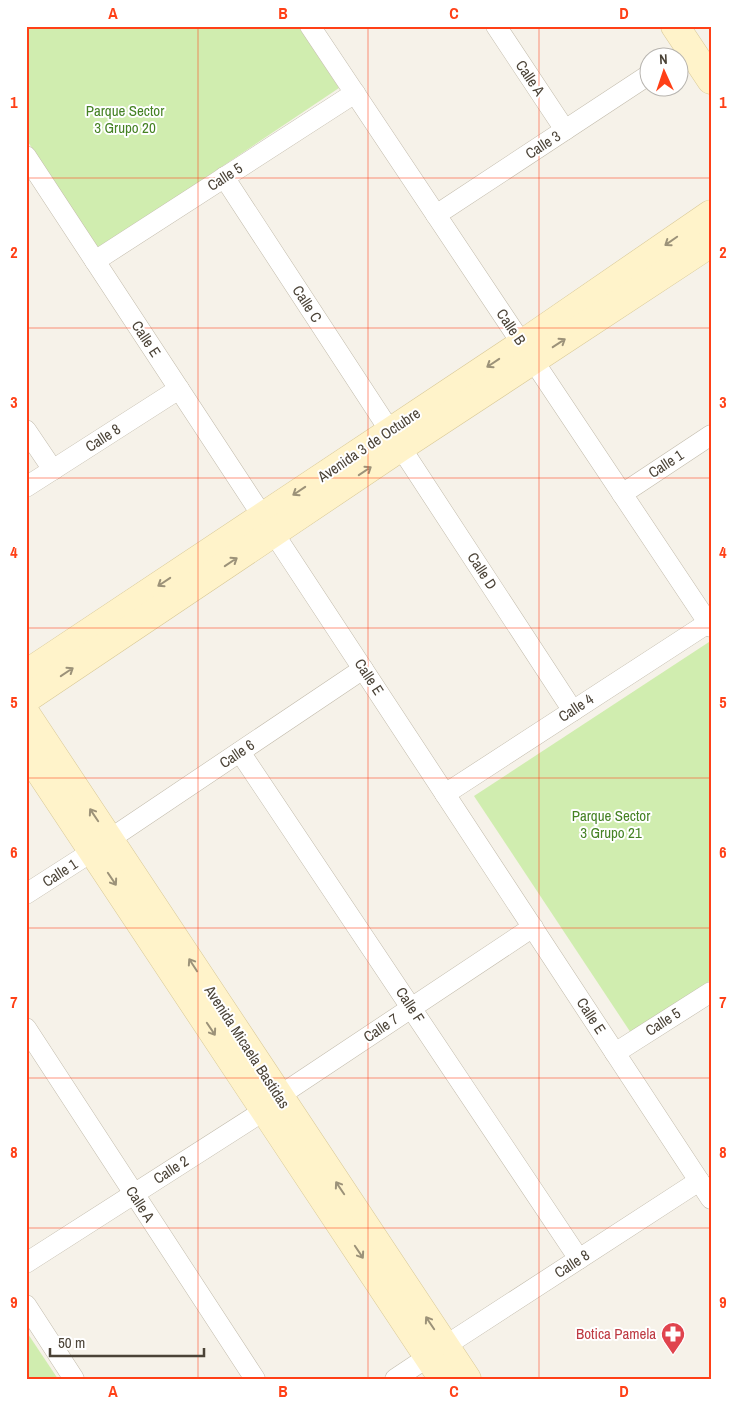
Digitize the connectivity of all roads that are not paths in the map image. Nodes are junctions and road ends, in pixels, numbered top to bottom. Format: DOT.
graph roads {
  1 [pos="310,26"];
  2 [pos="496,26"];
  3 [pos="679,44"];
  4 [pos="711,80"];
  5 [pos="640,81"];
  6 [pos="355,93"];
  7 [pos="565,130"];
  8 [pos="26,156"];
  9 [pos="224,177"];
  10 [pos="711,214"];
  11 [pos="436,215"];
  12 [pos="711,243"];
  13 [pos="95,261"];
  14 [pos="527,352"];
  15 [pos="179,389"];
  16 [pos="26,430"];
  17 [pos="711,435"];
  18 [pos="396,439"];
  19 [pos="53,470"];
  20 [pos="26,487"];
  21 [pos="622,494"];
  22 [pos="268,524"];
  23 [pos="709,625"];
  24 [pos="363,669"];
  25 [pos="26,674"];
  26 [pos="26,699"];
  27 [pos="573,710"];
  28 [pos="26,714"];
  29 [pos="26,751"];
  30 [pos="240,752"];
  31 [pos="445,794"];
  32 [pos="102,845"];
  33 [pos="26,894"];
  34 [pos="533,928"];
  35 [pos="711,992"];
  36 [pos="411,1008"];
  37 [pos="26,1028"];
  38 [pos="615,1054"];
  39 [pos="272,1103"];
  40 [pos="699,1181"];
  41 [pos="134,1194"];
  42 [pos="711,1199"];
  43 [pos="579,1259"];
  44 [pos="26,1264"];
  45 [pos="26,1306"];
  46 [pos="439,1360"];
  47 [pos="74,1379"];
  48 [pos="255,1379"];
  49 [pos="396,1379"];
  50 [pos="467,1379"];
  1 -- 6 [label="street, Calle B"];
  2 -- 7 [label="street, Calle A"];
  3 -- 4 [label="street"];
  5 -- 7 [label="street, Calle 3"];
  6 -- 9 [label="street, Calle 5"];
  6 -- 11 [label="street, Calle B"];
  7 -- 11 [label="street, Calle 3"];
  8 -- 13 [label="street, Calle E"];
  9 -- 13 [label="street, Calle 5"];
  9 -- 18 [label="street, Calle C"];
  10 -- 14 [label="street, Avenida 3 de Octubre, one-way"];
  11 -- 14 [label="street, Calle B"];
  14 -- 12 [label="street, Avenida 3 de Octubre, one-way"];
  13 -- 15 [label="street, Calle E"];
  14 -- 18 [label="street, Avenida 3 de Octubre"];
  14 -- 21 [label="street, Calle B"];
  15 -- 19 [label="street, Calle 8"];
  15 -- 22 [label="street, Calle E"];
  16 -- 19 [label="street"];
  17 -- 21 [label="street, Calle 1"];
  18 -- 22 [label="street, Avenida 3 de Octubre"];
  18 -- 27 [label="street, Calle D"];
  19 -- 20 [label="street, Calle 8"];
  21 -- 23 [label="street, Calle B"];
  22 -- 24 [label="street, Calle E"];
  22 -- 25 [label="street, Avenida 3 de Octubre, one-way"];
  26 -- 22 [label="street, Avenida 3 de Octubre, one-way"];
  23 -- 27 [label="street, Calle 4"];
  24 -- 30 [label="street, Calle 6"];
  24 -- 31 [label="street, Calle E"];
  27 -- 31 [label="street, Calle 4"];
  32 -- 28 [label="street, Avenida Micaela Bastidas, one-way"];
  29 -- 32 [label="street, Avenida Micaela Bastidas"];
  30 -- 32 [label="street, Calle 6"];
  30 -- 36 [label="street, Calle F"];
  31 -- 34 [label="street, Calle E"];
  32 -- 33 [label="street, Calle 1"];
  32 -- 39 [label="street, Avenida Micaela Bastidas"];
  34 -- 36 [label="street, Calle 7"];
  34 -- 38 [label="street, Calle E"];
  35 -- 38 [label="street, Calle 5"];
  36 -- 39 [label="street, Calle 7"];
  36 -- 43 [label="street, Calle F"];
  37 -- 41 [label="street, Calle A"];
  38 -- 40 [label="street, Calle E"];
  39 -- 41 [label="street, Calle 2"];
  39 -- 46 [label="street, Avenida Micaela Bastidas"];
  40 -- 42 [label="street, Calle E"];
  40 -- 43 [label="street, Calle 8"];
  41 -- 44 [label="street, Calle 2"];
  41 -- 48 [label="street, Calle A"];
  43 -- 46 [label="street, Calle 8"];
  45 -- 47 [label="street"];
  46 -- 49 [label="street"];
  46 -- 50 [label="street, Avenida Micaela Bastidas"];
}
